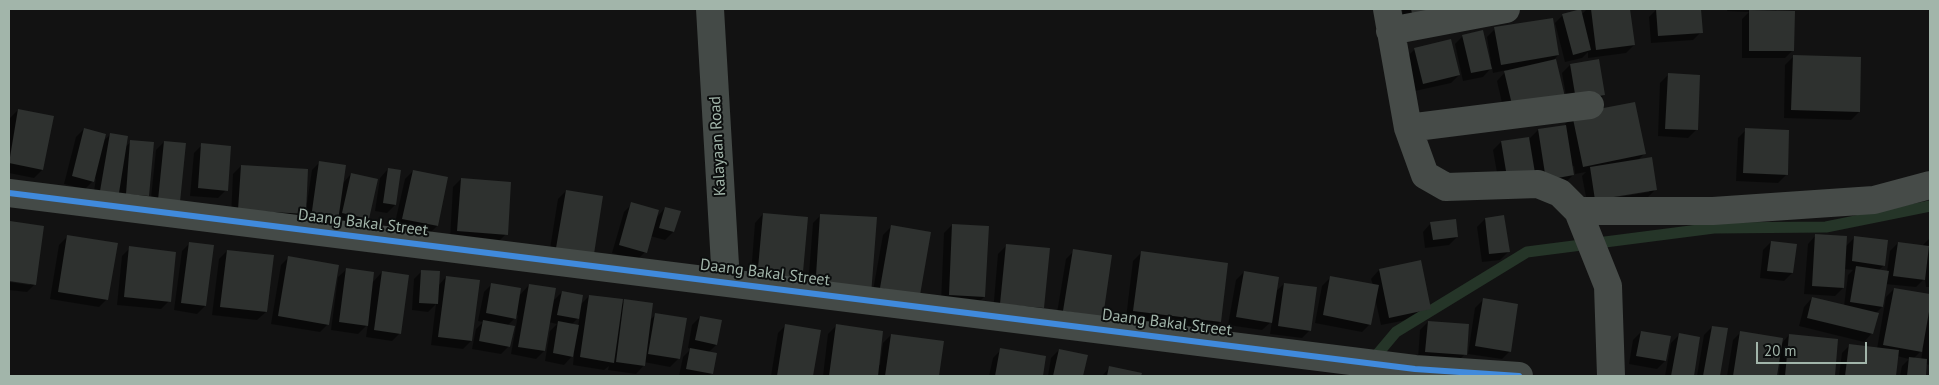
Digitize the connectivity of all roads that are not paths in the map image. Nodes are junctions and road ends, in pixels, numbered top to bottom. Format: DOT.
graph roads {
  1 [pos="710,9"];
  2 [pos="1506,9"];
  3 [pos="1388,20"];
  4 [pos="1590,105"];
  5 [pos="1408,128"];
  6 [pos="1930,185"];
  7 [pos="9,193"];
  8 [pos="1580,215"];
  9 [pos="726,282"];
  10 [pos="1519,376"];
  11 [pos="1611,376"];
  1 -- 9 [label="street, Kalayaan Road"];
  2 -- 3 [label="street"];
  3 -- 5 [label="street"];
  4 -- 5 [label="street"];
  5 -- 8 [label="street"];
  6 -- 8 [label="street"];
  7 -- 9 [label="street, Daang Bakal Street"];
  8 -- 11 [label="street"];
  9 -- 10 [label="street, Daang Bakal Street"];
}
